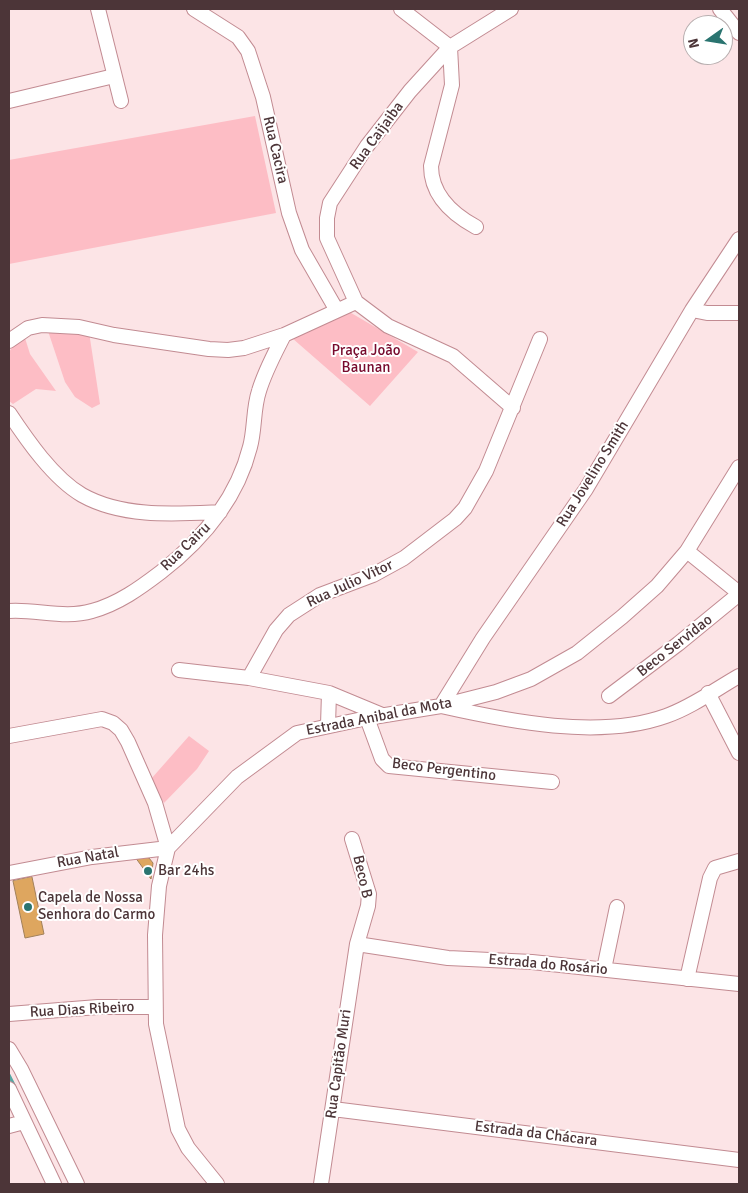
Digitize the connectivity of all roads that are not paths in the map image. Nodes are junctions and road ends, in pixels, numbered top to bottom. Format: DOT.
graph roads {
  1 [pos="98,9"];
  2 [pos="194,9"];
  3 [pos="401,9"];
  4 [pos="720,9"];
  5 [pos="505,11"];
  6 [pos="739,33"];
  7 [pos="450,47"];
  8 [pos="114,76"];
  9 [pos="9,101"];
  10 [pos="121,101"];
  11 [pos="476,227"];
  12 [pos="739,239"];
  13 [pos="356,302"];
  14 [pos="336,309"];
  15 [pos="692,310"];
  16 [pos="739,313"];
  17 [pos="284,335"];
  18 [pos="540,339"];
  19 [pos="9,340"];
  20 [pos="513,408"];
  21 [pos="9,412"];
  22 [pos="739,467"];
  23 [pos="220,512"];
  24 [pos="687,551"];
  25 [pos="739,594"];
  26 [pos="9,611"];
  27 [pos="179,670"];
  28 [pos="739,676"];
  29 [pos="249,678"];
  30 [pos="329,693"];
  31 [pos="708,693"];
  32 [pos="609,696"];
  33 [pos="441,706"];
  34 [pos="383,716"];
  35 [pos="367,718"];
  36 [pos="328,725"];
  37 [pos="9,736"];
  38 [pos="739,753"];
  39 [pos="552,782"];
  40 [pos="352,839"];
  41 [pos="168,848"];
  42 [pos="739,861"];
  43 [pos="9,873"];
  44 [pos="617,907"];
  45 [pos="357,944"];
  46 [pos="604,969"];
  47 [pos="687,979"];
  48 [pos="739,984"];
  49 [pos="154,1007"];
  50 [pos="9,1014"];
  51 [pos="9,1049"];
  52 [pos="9,1089"];
  53 [pos="333,1110"];
  54 [pos="24,1122"];
  55 [pos="9,1126"];
  56 [pos="739,1160"];
  57 [pos="54,1184"];
  58 [pos="77,1184"];
  59 [pos="217,1184"];
  60 [pos="321,1184"];
  1 -- 8 [label="street"];
  2 -- 14 [label="street, Rua Cacira"];
  3 -- 7 [label="street"];
  4 -- 6 [label="street"];
  5 -- 7 [label="street, Rua Caijaiba"];
  7 -- 11 [label="street"];
  7 -- 13 [label="street, Rua Caijaiba"];
  8 -- 9 [label="street"];
  8 -- 10 [label="street"];
  12 -- 15 [label="street, Rua Jovelino Smith"];
  13 -- 14 [label="street"];
  13 -- 20 [label="street"];
  14 -- 17 [label="street"];
  15 -- 16 [label="street"];
  15 -- 33 [label="street, Rua Jovelino Smith"];
  17 -- 19 [label="street"];
  17 -- 23 [label="street, Rua Cairu"];
  18 -- 20 [label="street, Rua Julio Vitor"];
  20 -- 29 [label="street, Rua Julio Vitor"];
  21 -- 23 [label="street"];
  22 -- 24 [label="street, Estrada Anibal da Mota"];
  23 -- 26 [label="street, Rua Cairu"];
  24 -- 25 [label="street"];
  24 -- 33 [label="street, Estrada Anibal da Mota"];
  25 -- 32 [label="street, Beco Servidao"];
  27 -- 29 [label="street"];
  28 -- 31 [label="street"];
  29 -- 30 [label="street"];
  30 -- 34 [label="street"];
  30 -- 36 [label="street"];
  31 -- 33 [label="street"];
  31 -- 38 [label="street"];
  33 -- 34 [label="street, Estrada Anibal da Mota"];
  34 -- 35 [label="street, Estrada Anibal da Mota"];
  35 -- 36 [label="street, Estrada Anibal da Mota"];
  35 -- 39 [label="street, Beco Pergentino"];
  36 -- 41 [label="street, Estrada Anibal da Mota"];
  37 -- 41 [label="street"];
  40 -- 45 [label="street, Beco B"];
  41 -- 43 [label="street, Rua Natal"];
  41 -- 49 [label="street"];
  42 -- 47 [label="street"];
  44 -- 46 [label="street"];
  45 -- 46 [label="street, Estrada do Rosário"];
  45 -- 53 [label="street, Rua Capitão Muri"];
  46 -- 47 [label="street, Estrada do Rosário"];
  47 -- 48 [label="street, Estrada do Rosário"];
  49 -- 50 [label="street, Rua Dias Ribeiro"];
  49 -- 59 [label="street"];
  51 -- 58 [label="street"];
  52 -- 54 [label="street"];
  53 -- 56 [label="street, Estrada da Chácara"];
  53 -- 60 [label="street, Rua Capitão Muri"];
  54 -- 55 [label="street"];
  54 -- 57 [label="street"];
}
